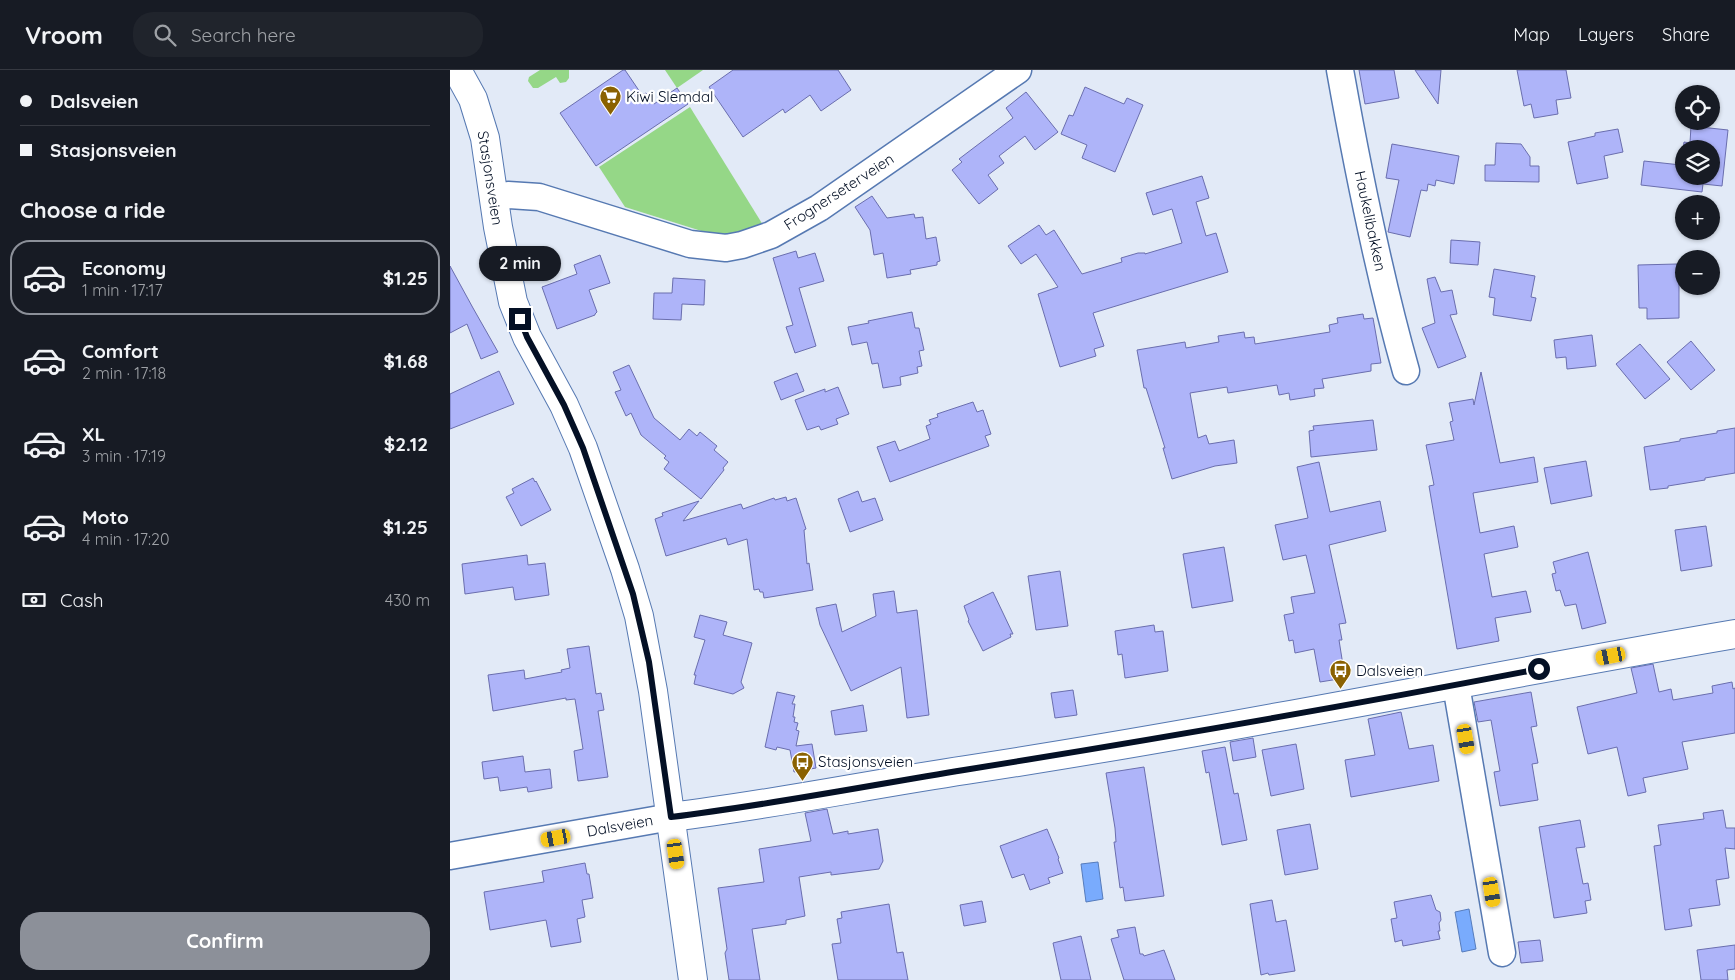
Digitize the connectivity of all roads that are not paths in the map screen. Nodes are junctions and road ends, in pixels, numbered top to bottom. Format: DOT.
graph roads {
  1 [pos="457,70"];
  2 [pos="1018,70"];
  3 [pos="1340,70"];
  4 [pos="494,197"];
  5 [pos="1406,371"];
  6 [pos="1735,634"];
  7 [pos="1456,685"];
  8 [pos="671,817"];
  9 [pos="450,856"];
  10 [pos="1502,953"];
  11 [pos="694,980"];
  1 -- 4 [label="street, Stasjonsveien"];
  2 -- 4 [label="street, Frognerseterveien"];
  3 -- 5 [label="street, Haukelibakken"];
  4 -- 8 [label="street, Stasjonsveien"];
  6 -- 7 [label="street, Dalsveien"];
  7 -- 8 [label="street, Dalsveien"];
  7 -- 10 [label="street"];
  8 -- 9 [label="street, Dalsveien"];
  8 -- 11 [label="street, Stasjonsveien"];
}
